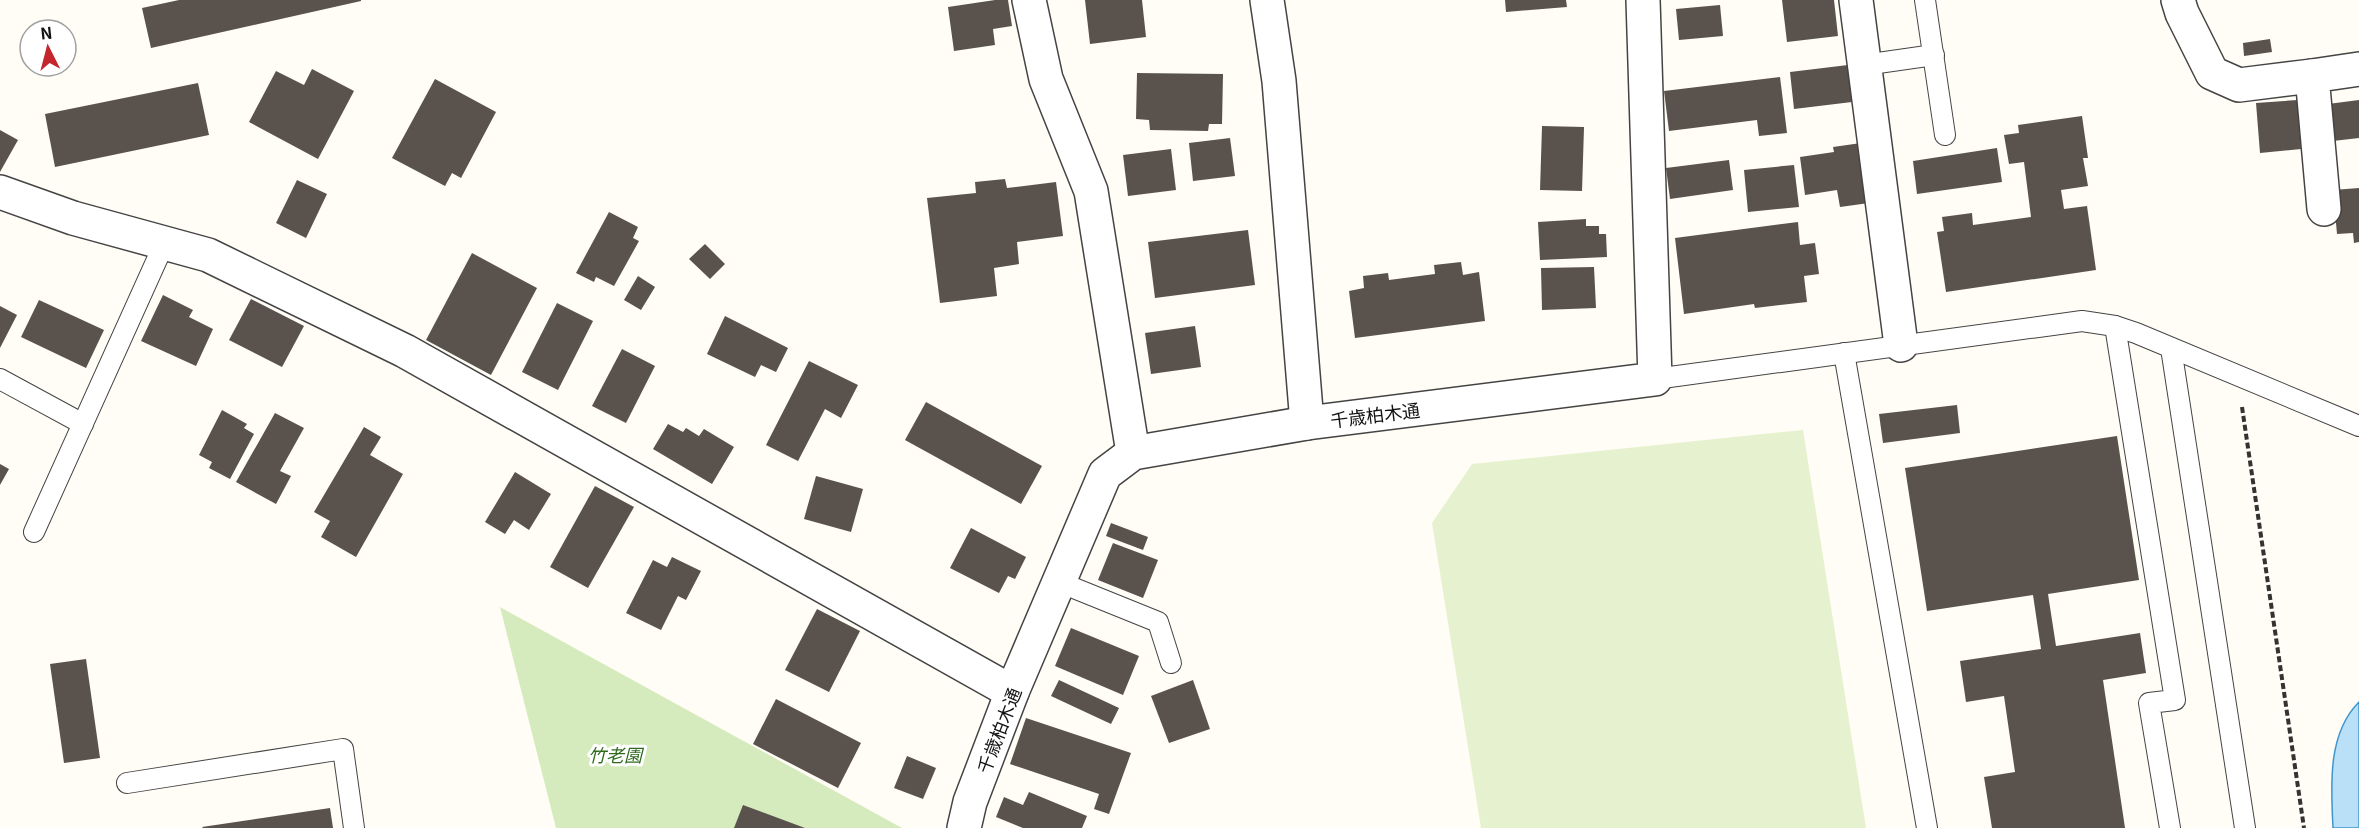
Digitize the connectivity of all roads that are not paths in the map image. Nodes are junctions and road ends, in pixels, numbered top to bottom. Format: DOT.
graph roads {
  1 [pos="1029,0"];
  2 [pos="1267,0"];
  3 [pos="1642,0"];
  4 [pos="1856,0"];
  5 [pos="1925,0"];
  6 [pos="2178,0"];
  7 [pos="1934,55"];
  8 [pos="1864,66"];
  9 [pos="2359,69"];
  10 [pos="2312,76"];
  11 [pos="1945,135"];
  12 [pos="0,192"];
  13 [pos="2324,209"];
  14 [pos="164,244"];
  15 [pos="2115,326"];
  16 [pos="1901,345"];
  17 [pos="2171,348"];
  18 [pos="1844,352"];
  19 [pos="0,379"];
  20 [pos="1655,379"];
  21 [pos="1307,423"];
  22 [pos="83,424"];
  23 [pos="2359,426"];
  24 [pos="1133,453"];
  25 [pos="34,532"];
  26 [pos="1059,582"];
  27 [pos="1171,663"];
  28 [pos="1012,692"];
  29 [pos="127,783"];
  30 [pos="354,828"];
  31 [pos="964,828"];
  32 [pos="1926,828"];
  33 [pos="2170,828"];
  34 [pos="2245,828"];
  1 -- 24 [label="street"];
  2 -- 21 [label="street"];
  3 -- 20 [label="street"];
  4 -- 8 [label="street"];
  5 -- 7 [label="lane"];
  6 -- 10 [label="street"];
  7 -- 8 [label="lane"];
  7 -- 11 [label="lane"];
  8 -- 16 [label="street"];
  9 -- 10 [label="street"];
  10 -- 13 [label="street"];
  12 -- 14 [label="street"];
  14 -- 22 [label="lane"];
  14 -- 28 [label="street"];
  15 -- 16 [label="lane"];
  15 -- 17 [label="lane"];
  15 -- 33 [label="lane"];
  16 -- 18 [label="lane"];
  17 -- 23 [label="lane"];
  17 -- 34 [label="lane"];
  18 -- 20 [label="lane"];
  18 -- 32 [label="lane"];
  19 -- 22 [label="lane"];
  20 -- 21 [label="street, 千歳柏木通"];
  21 -- 24 [label="street, 千歳柏木通"];
  22 -- 25 [label="lane"];
  24 -- 26 [label="street, 千歳柏木通"];
  26 -- 27 [label="lane"];
  26 -- 28 [label="street, 千歳柏木通"];
  28 -- 31 [label="street, 千歳柏木通"];
  29 -- 30 [label="lane"];
}
